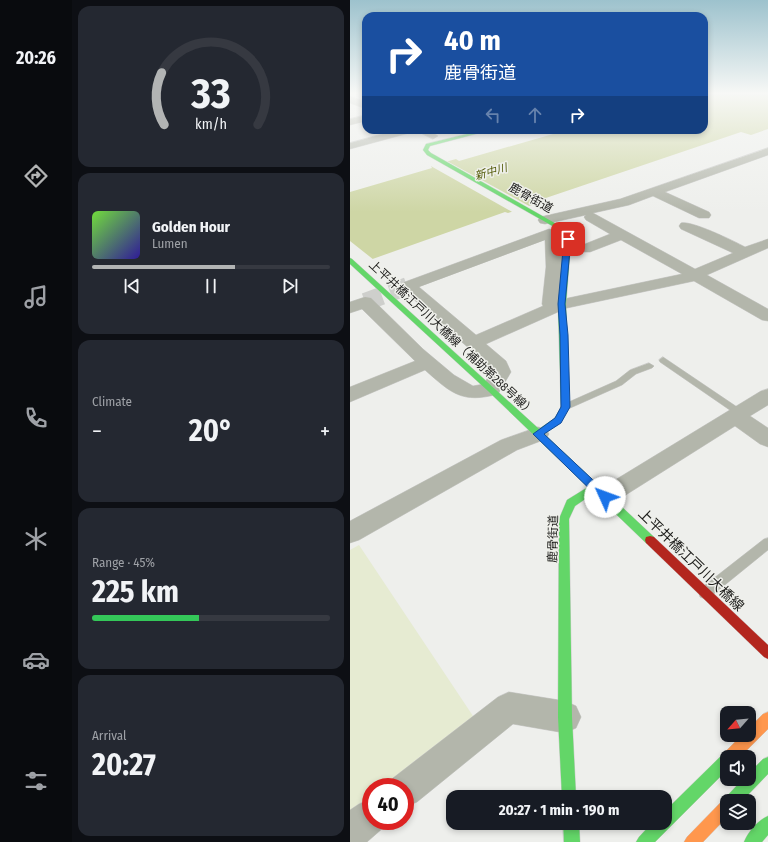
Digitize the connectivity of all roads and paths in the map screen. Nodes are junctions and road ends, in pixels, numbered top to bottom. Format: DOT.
graph roads {
  1 [pos="394,134"];
  2 [pos="429,134"];
  3 [pos="472,134"];
  4 [pos="433,136"];
  5 [pos="350,146"];
  6 [pos="768,151"];
  7 [pos="755,156"];
  8 [pos="768,161"];
  9 [pos="654,192"];
  10 [pos="704,215"];
  11 [pos="591,217"];
  12 [pos="542,218"];
  13 [pos="686,226"];
  14 [pos="622,234"];
  15 [pos="768,242"];
  16 [pos="585,249"];
  17 [pos="745,253"];
  18 [pos="350,260"];
  19 [pos="696,275"];
  20 [pos="358,305"];
  21 [pos="557,306"];
  22 [pos="768,316"];
  23 [pos="474,343"];
  24 [pos="663,360"];
  25 [pos="428,362"];
  26 [pos="649,366"];
  27 [pos="491,389"];
  28 [pos="350,395"];
  29 [pos="768,396"];
  30 [pos="565,407"];
  31 [pos="737,415"];
  32 [pos="538,434"];
  33 [pos="768,438"];
  34 [pos="600,492"];
  35 [pos="350,533"];
  36 [pos="768,543"];
  37 [pos="705,593"];
  38 [pos="768,653"];
  39 [pos="565,717"];
  40 [pos="768,719"];
  41 [pos="737,750"];
  42 [pos="768,764"];
  43 [pos="720,767"];
  44 [pos="414,783"];
  45 [pos="570,790"];
  46 [pos="739,794"];
  47 [pos="720,813"];
  48 [pos="672,814"];
  49 [pos="362,823"];
  50 [pos="768,824"];
  51 [pos="571,830"];
  52 [pos="656,830"];
  53 [pos="350,833"];
  54 [pos="572,842"];
  55 [pos="644,842"];
  56 [pos="692,842"];
  57 [pos="752,842"];
  1 -- 5 [label="street"];
  2 -- 4 [label="street"];
  3 -- 12 [label="street, 鹿骨街道"];
  6 -- 7 [label="street"];
  7 -- 8 [label="street"];
  7 -- 9 [label="street"];
  9 -- 10 [label="street"];
  9 -- 12 [label="street"];
  11 -- 14 [label="street"];
  12 -- 21 [label="street, 鹿骨街道"];
  13 -- 17 [label="street"];
  14 -- 16 [label="street"];
  14 -- 19 [label="street"];
  15 -- 17 [label="street"];
  17 -- 19 [label="street"];
  18 -- 27 [label="street, 上平井橋江戸川大橋線（補助第288号線）"];
  19 -- 21 [label="street"];
  19 -- 22 [label="street"];
  20 -- 25 [label="street"];
  21 -- 23 [label="street"];
  21 -- 23 [label="street"];
  21 -- 30 [label="street, 鹿骨街道"];
  23 -- 27 [label="street"];
  24 -- 31 [label="lane"];
  25 -- 27 [label="street"];
  25 -- 28 [label="street"];
  26 -- 30 [label="lane"];
  27 -- 32 [label="street, 上平井橋江戸川大橋線（補助第288号線）"];
  29 -- 31 [label="street"];
  30 -- 32 [label="street"];
  31 -- 33 [label="street"];
  31 -- 34 [label="street"];
  32 -- 34 [label="street"];
  32 -- 35 [label="street"];
  34 -- 37 [label="street, 上平井橋江戸川大橋線"];
  34 -- 39 [label="street, 鹿骨街道"];
  36 -- 37 [label="lane"];
  37 -- 38 [label="street, 上平井橋江戸川大橋線"];
  39 -- 44 [label="street"];
  39 -- 45 [label="street, 鹿骨街道"];
  40 -- 41 [label="street"];
  42 -- 46 [label="street"];
  43 -- 48 [label="street"];
  47 -- 56 [label="street"];
  49 -- 53 [label="street"];
  50 -- 57 [label="street"];
  51 -- 54 [label="street"];
  52 -- 55 [label="street"];
}
